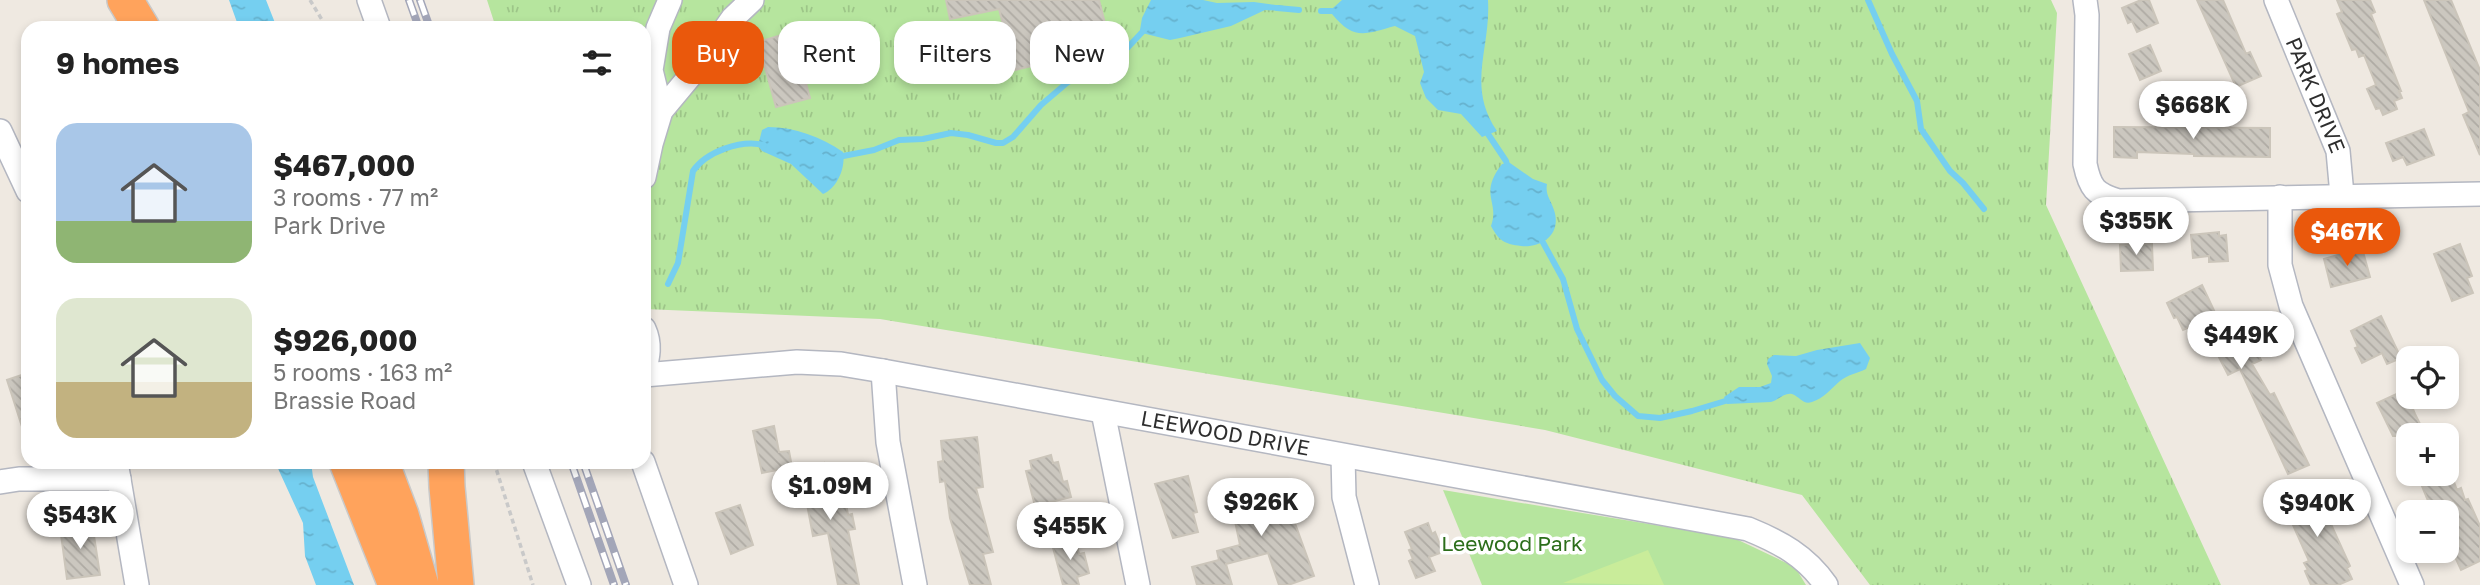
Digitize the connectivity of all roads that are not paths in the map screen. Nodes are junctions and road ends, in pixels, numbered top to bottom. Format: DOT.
graph roads {
  1 [pos="100,0"];
  2 [pos="125,0"];
  3 [pos="369,0"];
  4 [pos="670,0"];
  5 [pos="752,0"];
  6 [pos="2085,0"];
  7 [pos="2276,0"];
  8 [pos="112,21"];
  9 [pos="138,21"];
  10 [pos="376,21"];
  11 [pos="661,111"];
  12 [pos="0,131"];
  13 [pos="651,144"];
  14 [pos="21,176"];
  15 [pos="2480,194"];
  16 [pos="2342,195"];
  17 [pos="2280,197"];
  18 [pos="883,371"];
  19 [pos="651,373"];
  20 [pos="1103,412"];
  21 [pos="1343,456"];
  22 [pos="350,469"];
  23 [pos="384,469"];
  24 [pos="446,469"];
  25 [pos="537,469"];
  26 [pos="645,469"];
  27 [pos="118,471"];
  28 [pos="0,482"];
  29 [pos="137,585"];
  30 [pos="396,585"];
  31 [pos="422,585"];
  32 [pos="456,585"];
  33 [pos="579,585"];
  34 [pos="686,585"];
  35 [pos="915,585"];
  36 [pos="1138,585"];
  37 [pos="1367,585"];
  38 [pos="1826,585"];
  39 [pos="2412,585"];
  1 -- 8 [label="highway"];
  2 -- 9 [label="highway"];
  3 -- 10 [label="street"];
  4 -- 11 [label="street"];
  5 -- 11 [label="street"];
  6 -- 17 [label="street"];
  7 -- 16 [label="street, PARK DRIVE"];
  11 -- 13 [label="street"];
  12 -- 14 [label="street"];
  15 -- 16 [label="street"];
  16 -- 17 [label="street"];
  17 -- 39 [label="street"];
  18 -- 19 [label="street, LEEWOOD DRIVE"];
  18 -- 20 [label="street, LEEWOOD DRIVE"];
  18 -- 35 [label="street"];
  20 -- 21 [label="street, LEEWOOD DRIVE"];
  20 -- 36 [label="street"];
  21 -- 37 [label="street"];
  21 -- 38 [label="street, LEEWOOD DRIVE"];
  22 -- 30 [label="highway"];
  23 -- 31 [label="highway"];
  24 -- 32 [label="highway"];
  25 -- 33 [label="street"];
  26 -- 34 [label="street"];
  27 -- 28 [label="street"];
  27 -- 29 [label="street"];
}
